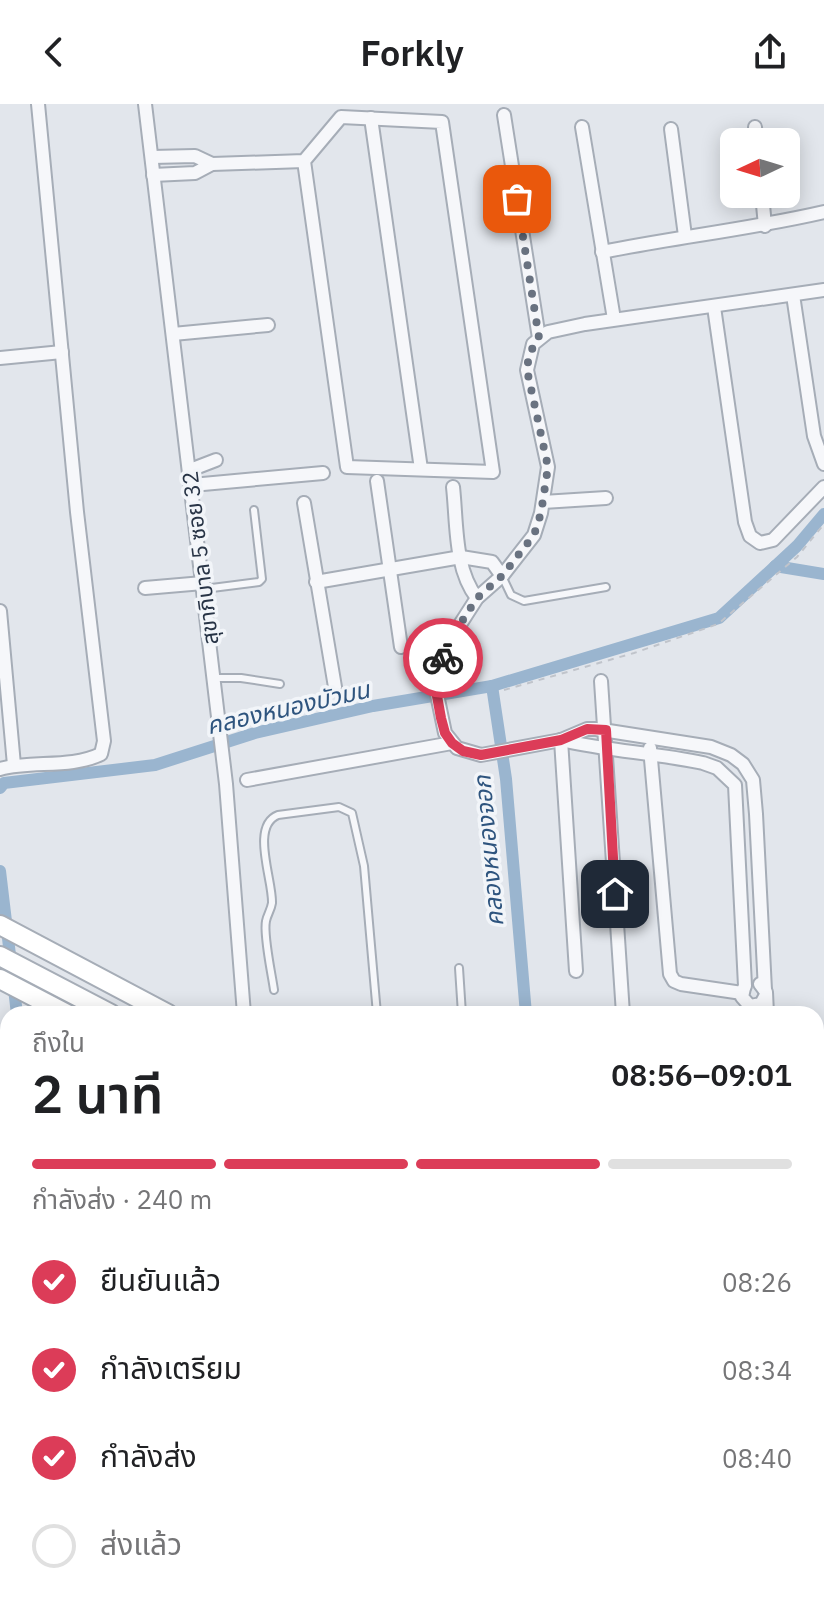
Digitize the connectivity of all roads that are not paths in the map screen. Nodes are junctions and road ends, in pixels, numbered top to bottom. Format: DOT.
graph roads {
  1 [pos="38,104"];
  2 [pos="145,104"];
  3 [pos="504,115"];
  4 [pos="371,118"];
  5 [pos="582,127"];
  6 [pos="671,129"];
  7 [pos="152,157"];
  8 [pos="304,161"];
  9 [pos="212,164"];
  10 [pos="153,175"];
  11 [pos="763,208"];
  12 [pos="824,212"];
  13 [pos="765,226"];
  14 [pos="685,236"];
  15 [pos="602,252"];
  16 [pos="824,290"];
  17 [pos="793,295"];
  18 [pos="714,307"];
  19 [pos="614,319"];
  20 [pos="268,325"];
  21 [pos="173,334"];
  22 [pos="539,338"];
  23 [pos="62,352"];
  24 [pos="0,358"];
  25 [pos="216,460"];
  26 [pos="824,464"];
  27 [pos="421,469"];
  28 [pos="190,470"];
  29 [pos="323,473"];
  30 [pos="377,481"];
  31 [pos="192,485"];
  32 [pos="453,487"];
  33 [pos="824,487"];
  34 [pos="606,498"];
  35 [pos="543,502"];
  36 [pos="304,503"];
  37 [pos="254,510"];
  38 [pos="461,557"];
  39 [pos="389,569"];
  40 [pos="502,576"];
  41 [pos="316,582"];
  42 [pos="204,586"];
  43 [pos="606,587"];
  44 [pos="145,588"];
  45 [pos="477,598"];
  46 [pos="0,611"];
  47 [pos="401,647"];
  48 [pos="214,678"];
  49 [pos="601,681"];
  50 [pos="280,684"];
  51 [pos="335,687"];
  52 [pos="587,729"];
  53 [pos="606,730"];
  54 [pos="650,737"];
  55 [pos="561,740"];
  56 [pos="452,743"];
  57 [pos="588,746"];
  58 [pos="606,746"];
  59 [pos="650,753"];
  60 [pos="14,765"];
  61 [pos="0,769"];
  62 [pos="247,780"];
  63 [pos="756,814"];
  64 [pos="737,817"];
  65 [pos="0,925"];
  66 [pos="0,956"];
  67 [pos="459,968"];
  68 [pos="576,971"];
  69 [pos="1,980"];
  70 [pos="274,990"];
  71 [pos="766,992"];
  72 [pos="745,999"];
  73 [pos="52,1006"];
  74 [pos="96,1006"];
  75 [pos="153,1006"];
  76 [pos="243,1006"];
  77 [pos="376,1006"];
  78 [pos="461,1006"];
  79 [pos="622,1006"];
  80 [pos="767,1006"];
  1 -- 23 [label="street"];
  2 -- 7 [label="street, สุขาภิบาล 5 ซอย 32"];
  3 -- 22 [label="street"];
  4 -- 8 [label="street"];
  4 -- 27 [label="street"];
  4 -- 27 [label="street"];
  5 -- 15 [label="street"];
  6 -- 14 [label="street"];
  7 -- 9 [label="street"];
  7 -- 10 [label="street, สุขาภิบาล 5 ซอย 32"];
  8 -- 9 [label="street"];
  8 -- 27 [label="street"];
  9 -- 10 [label="street"];
  10 -- 21 [label="street, สุขาภิบาล 5 ซอย 32"];
  11 -- 13 [label="street"];
  12 -- 13 [label="street"];
  13 -- 14 [label="street"];
  14 -- 15 [label="street"];
  15 -- 19 [label="street"];
  16 -- 17 [label="street"];
  17 -- 18 [label="street"];
  17 -- 26 [label="street"];
  18 -- 19 [label="street"];
  18 -- 33 [label="street"];
  19 -- 22 [label="street"];
  20 -- 21 [label="street"];
  21 -- 28 [label="street, สุขาภิบาล 5 ซอย 32"];
  22 -- 35 [label="street"];
  23 -- 24 [label="street"];
  23 -- 60 [label="street"];
  25 -- 28 [label="street"];
  28 -- 31 [label="street, สุขาภิบาล 5 ซอย 32"];
  29 -- 31 [label="street"];
  30 -- 39 [label="street"];
  31 -- 42 [label="street, สุขาภิบาล 5 ซอย 32"];
  32 -- 38 [label="street"];
  34 -- 35 [label="street"];
  35 -- 40 [label="street"];
  36 -- 41 [label="street"];
  37 -- 42 [label="lane"];
  38 -- 39 [label="street"];
  38 -- 40 [label="street"];
  38 -- 45 [label="street"];
  39 -- 41 [label="street"];
  39 -- 47 [label="street"];
  40 -- 43 [label="lane"];
  40 -- 45 [label="street"];
  41 -- 51 [label="street"];
  42 -- 44 [label="street"];
  42 -- 48 [label="street, สุขาภิบาล 5 ซอย 32"];
  45 -- 56 [label="street"];
  46 -- 60 [label="street"];
  48 -- 50 [label="lane"];
  48 -- 76 [label="street, สุขาภิบาล 5 ซอย 32"];
  49 -- 53 [label="street"];
  52 -- 53 [label="street"];
  52 -- 55 [label="street"];
  52 -- 57 [label="street"];
  53 -- 54 [label="street"];
  53 -- 58 [label="street"];
  54 -- 59 [label="street"];
  54 -- 63 [label="street"];
  55 -- 56 [label="street"];
  55 -- 57 [label="street"];
  55 -- 68 [label="street"];
  56 -- 62 [label="street"];
  57 -- 58 [label="street"];
  58 -- 59 [label="street"];
  58 -- 79 [label="street"];
  59 -- 64 [label="street"];
  59 -- 72 [label="street"];
  60 -- 61 [label="street"];
  63 -- 64 [label="street"];
  63 -- 71 [label="street"];
  64 -- 72 [label="street"];
  65 -- 75 [label="main road"];
  66 -- 74 [label="main road"];
  67 -- 78 [label="lane"];
  69 -- 73 [label="main road"];
  70 -- 77 [label="lane"];
  71 -- 72 [label="street"];
  71 -- 72 [label="street"];
  71 -- 80 [label="street"];
}
